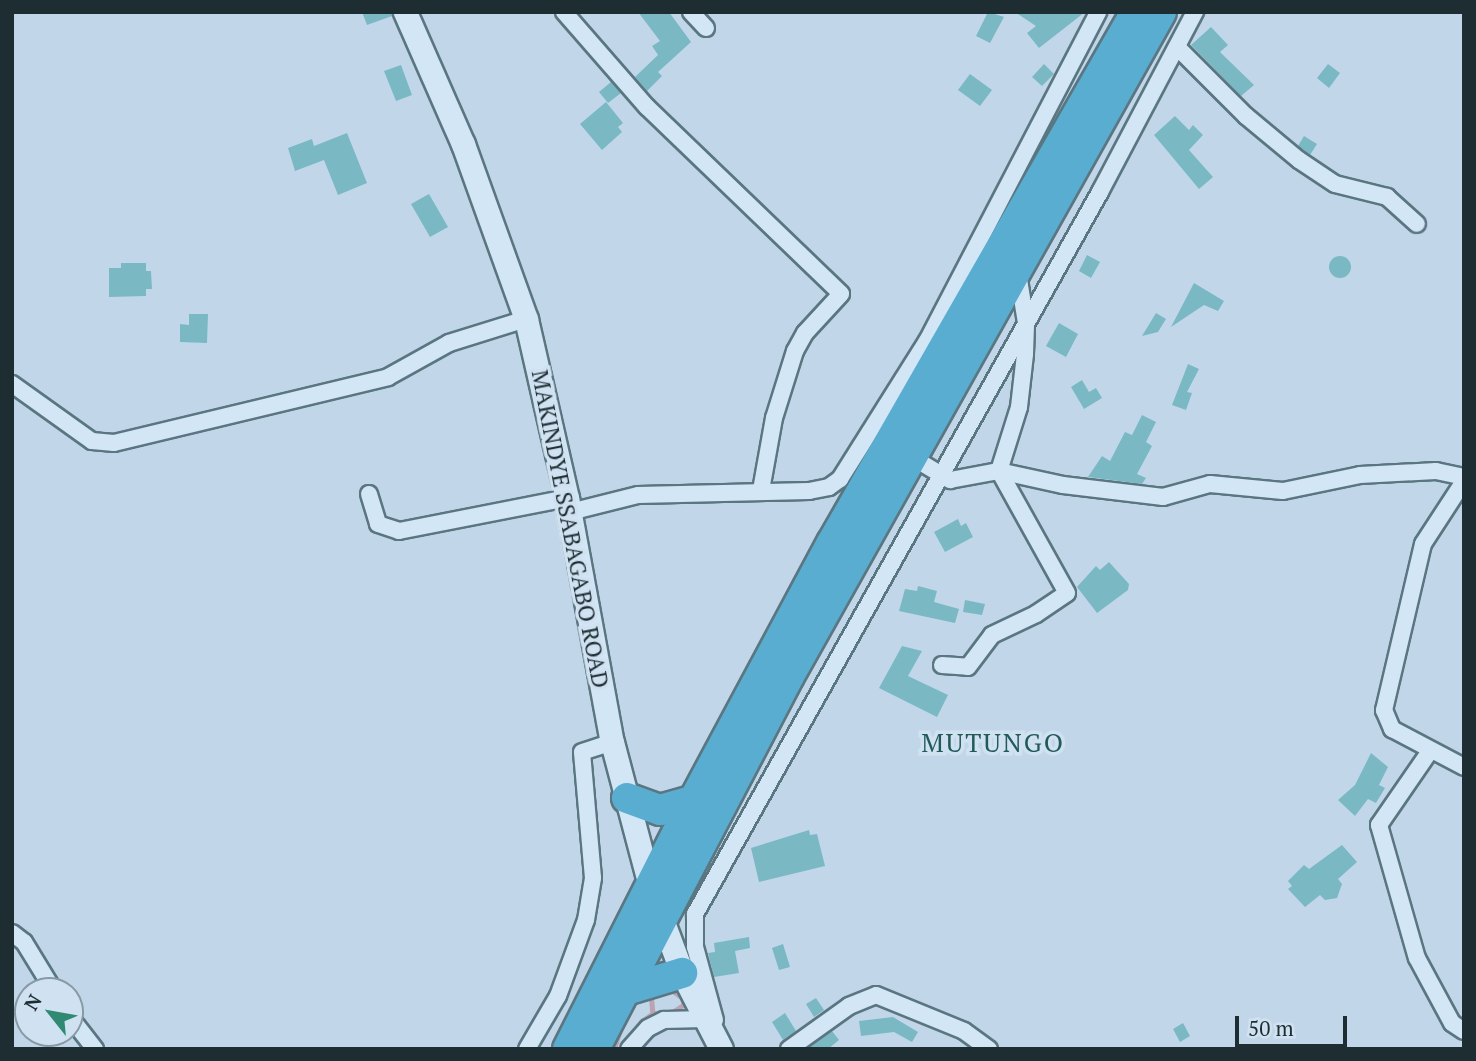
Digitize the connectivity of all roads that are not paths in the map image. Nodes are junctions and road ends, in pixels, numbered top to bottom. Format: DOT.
graph roads {
  1 [pos="564,12"];
  2 [pos="691,12"];
  3 [pos="1098,12"];
  4 [pos="1105,12"];
  5 [pos="1161,12"];
  6 [pos="1195,12"];
  7 [pos="408,14"];
  8 [pos="1130,24"];
  9 [pos="706,28"];
  10 [pos="1177,47"];
  11 [pos="1418,224"];
  12 [pos="1018,273"];
  13 [pos="526,319"];
  14 [pos="1026,323"];
  15 [pos="12,384"];
  16 [pos="911,456"];
  17 [pos="999,471"];
  18 [pos="940,476"];
  19 [pos="1464,479"];
  20 [pos="761,490"];
  21 [pos="369,494"];
  22 [pos="568,505"];
  23 [pos="942,665"];
  24 [pos="612,742"];
  25 [pos="1430,751"];
  26 [pos="1464,767"];
  27 [pos="627,798"];
  28 [pos="694,800"];
  29 [pos="656,902"];
  30 [pos="12,933"];
  31 [pos="681,973"];
  32 [pos="45,977"];
  33 [pos="623,991"];
  34 [pos="705,1019"];
  35 [pos="1464,1031"];
  36 [pos="84,1035"];
  37 [pos="95,1049"];
  38 [pos="527,1049"];
  39 [pos="568,1049"];
  40 [pos="593,1049"];
  41 [pos="629,1049"];
  42 [pos="722,1049"];
  43 [pos="789,1049"];
  44 [pos="989,1049"];
  1 -- 20 [label="street"];
  2 -- 9 [label="street"];
  3 -- 20 [label="street"];
  4 -- 8 [label="street"];
  5 -- 12 [label="highway"];
  6 -- 10 [label="street"];
  7 -- 13 [label="street, MAKINDYE SSABAGABO ROAD"];
  8 -- 28 [label="highway"];
  10 -- 11 [label="street"];
  10 -- 14 [label="street"];
  12 -- 14 [label="street"];
  12 -- 16 [label="highway"];
  13 -- 15 [label="street"];
  13 -- 22 [label="street, MAKINDYE SSABAGABO ROAD"];
  14 -- 17 [label="street"];
  14 -- 18 [label="street"];
  16 -- 18 [label="street"];
  16 -- 29 [label="highway"];
  17 -- 18 [label="street"];
  17 -- 19 [label="street"];
  17 -- 23 [label="street"];
  18 -- 42 [label="street"];
  19 -- 25 [label="street"];
  20 -- 22 [label="street"];
  21 -- 22 [label="street"];
  22 -- 24 [label="street, MAKINDYE SSABAGABO ROAD"];
  24 -- 27 [label="street, MAKINDYE SSABAGABO ROAD"];
  24 -- 38 [label="street"];
  25 -- 26 [label="street"];
  25 -- 35 [label="street"];
  27 -- 28 [label="highway"];
  27 -- 29 [label="street, MAKINDYE SSABAGABO ROAD"];
  28 -- 29 [label="highway"];
  29 -- 31 [label="street, MAKINDYE SSABAGABO ROAD"];
  29 -- 33 [label="highway"];
  29 -- 39 [label="highway"];
  30 -- 32 [label="street"];
  31 -- 33 [label="highway"];
  31 -- 34 [label="street, MAKINDYE SSABAGABO ROAD"];
  33 -- 40 [label="highway"];
  34 -- 41 [label="street"];
  34 -- 42 [label="street, MAKINDYE SSABAGABO ROAD"];
  36 -- 37 [label="street"];
  43 -- 44 [label="street"];
}
